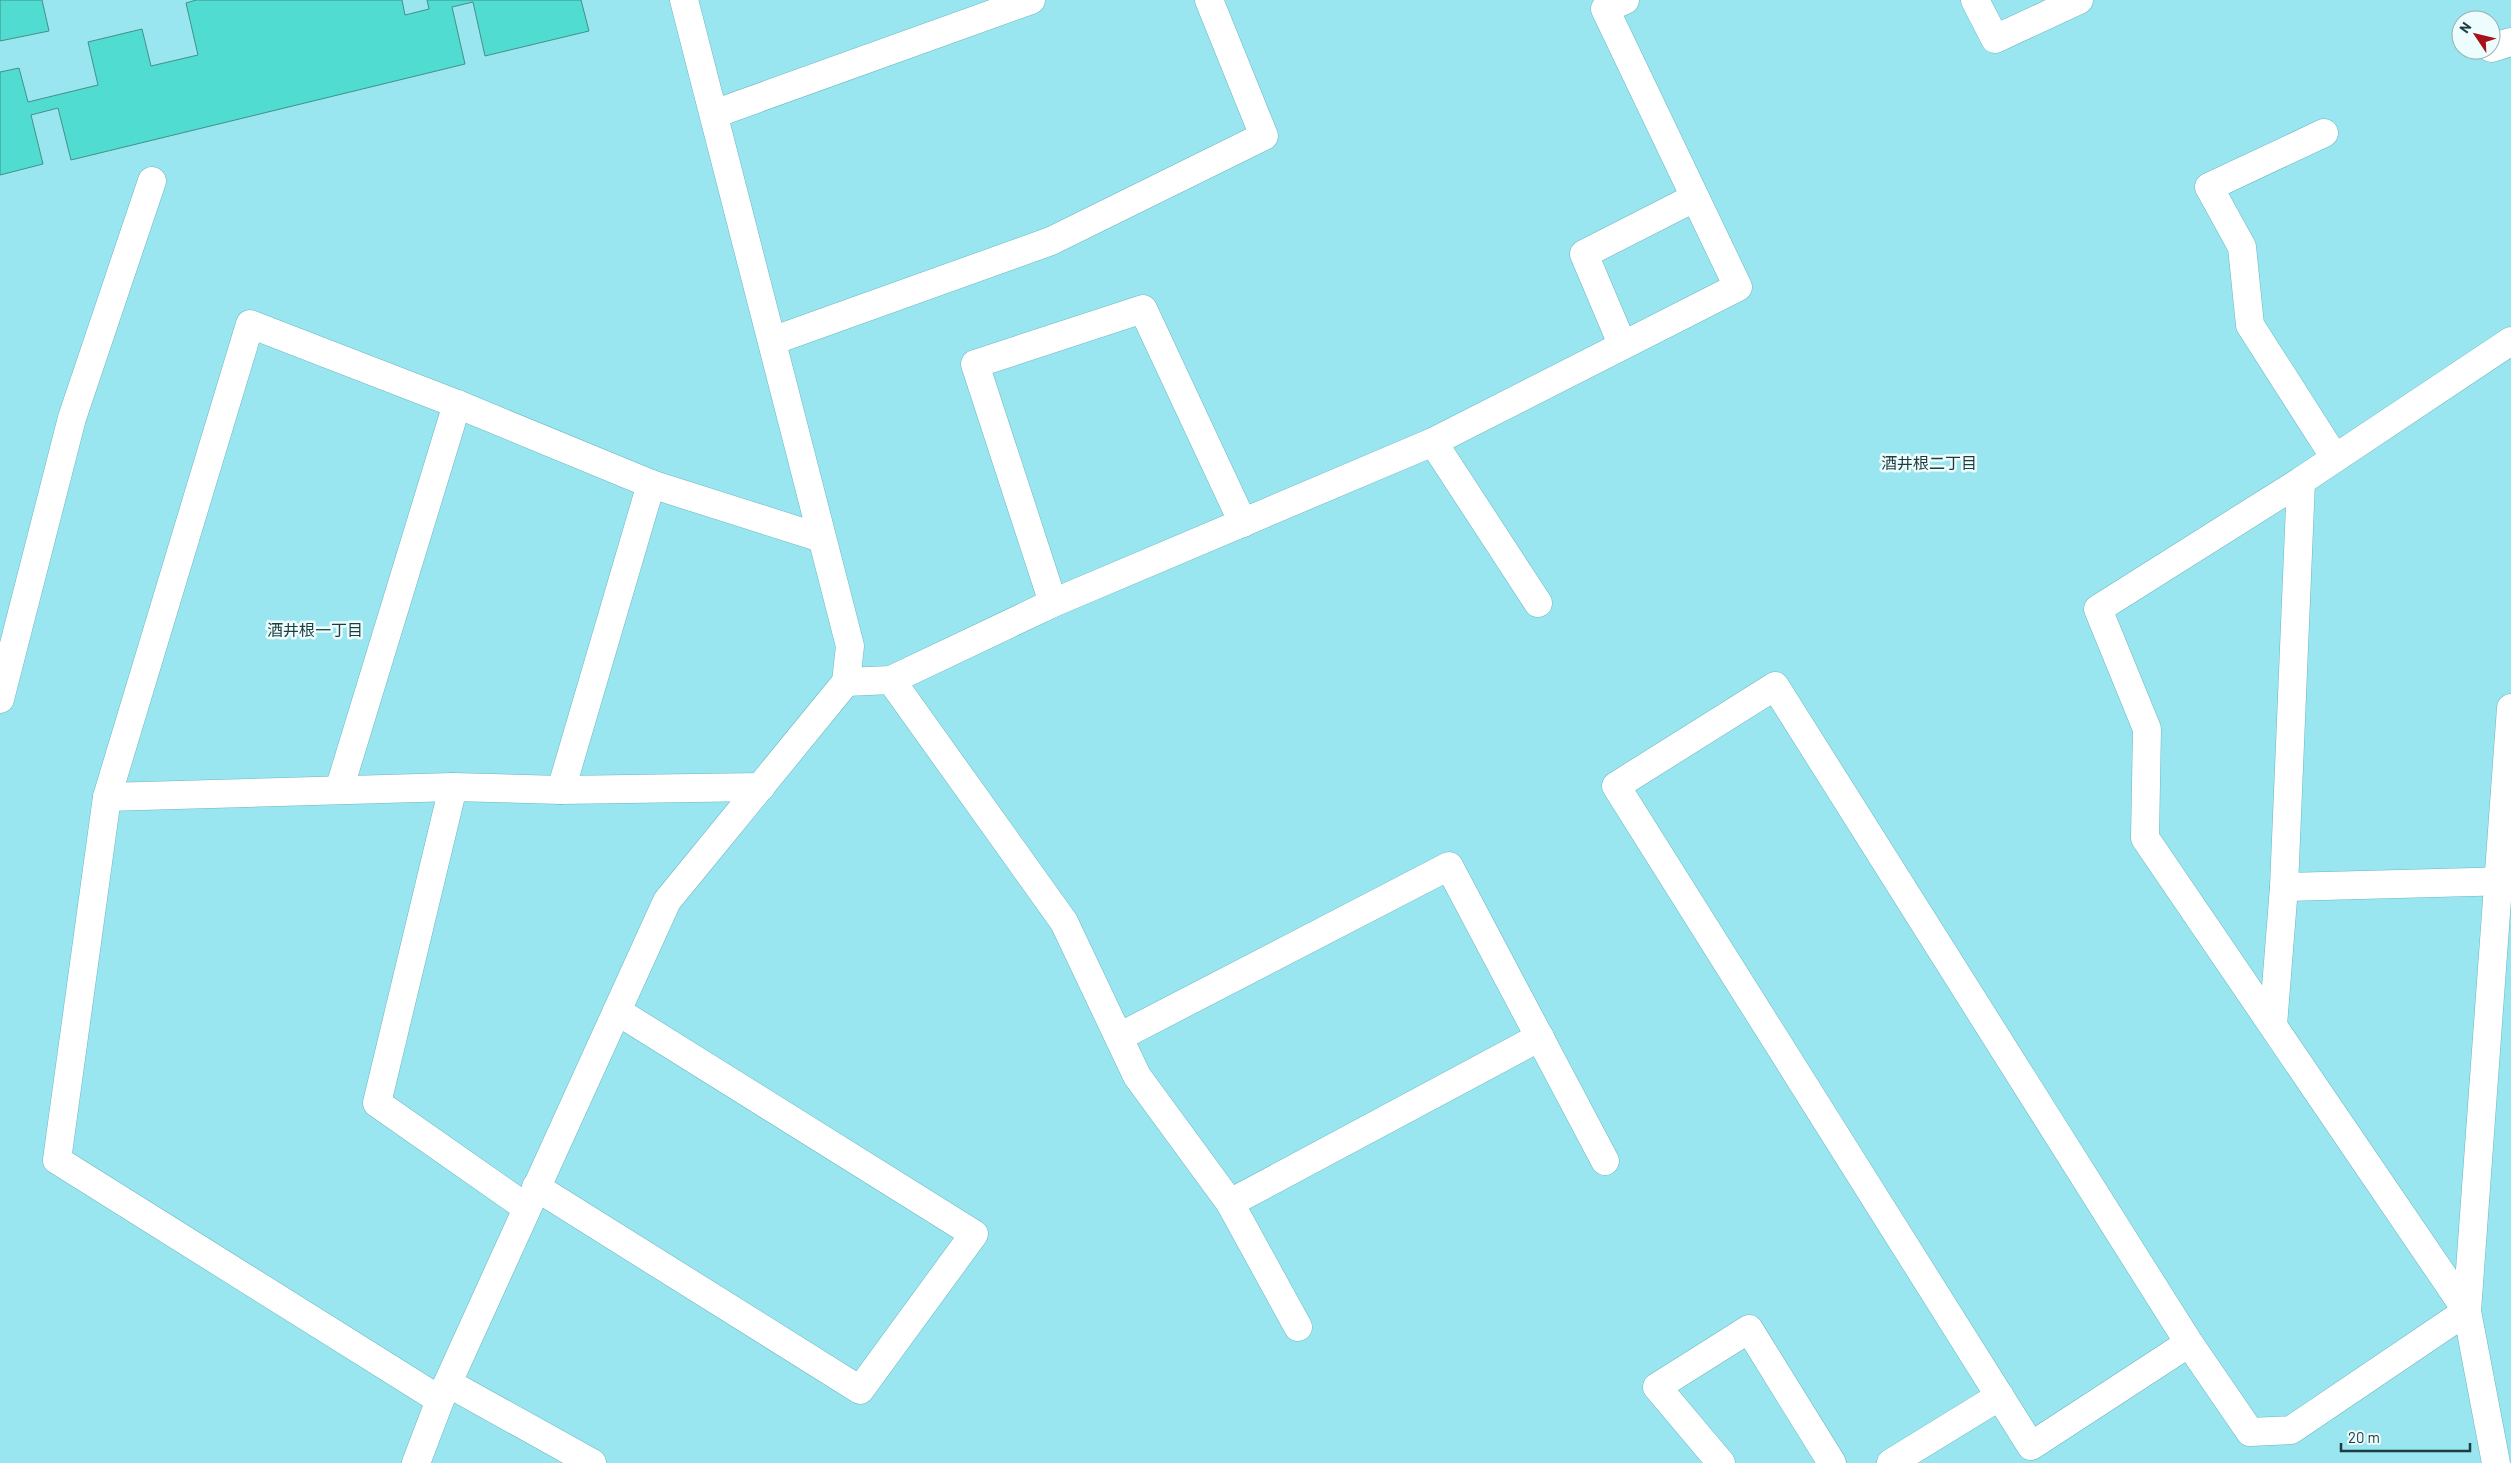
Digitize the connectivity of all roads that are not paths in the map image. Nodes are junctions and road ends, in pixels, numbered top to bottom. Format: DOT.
graph roads {
  1 [pos="684,0"];
  2 [pos="1031,0"];
  3 [pos="1209,0"];
  4 [pos="1625,0"];
  5 [pos="1975,0"];
  6 [pos="2078,0"];
  7 [pos="714,114"];
  8 [pos="2324,133"];
  9 [pos="152,181"];
  10 [pos="1694,198"];
  11 [pos="772,341"];
  12 [pos="2511,341"];
  13 [pos="1622,344"];
  14 [pos="457,404"];
  15 [pos="1433,442"];
  16 [pos="2335,458"];
  17 [pos="2301,481"];
  18 [pos="651,484"];
  19 [pos="1243,523"];
  20 [pos="821,538"];
  21 [pos="1053,603"];
  22 [pos="1538,603"];
  23 [pos="891,680"];
  24 [pos="846,682"];
  25 [pos="0,699"];
  26 [pos="2511,708"];
  27 [pos="453,787"];
  28 [pos="761,787"];
  29 [pos="339,790"];
  30 [pos="561,790"];
  31 [pos="107,797"];
  32 [pos="2506,881"];
  33 [pos="2284,887"];
  34 [pos="617,1010"];
  35 [pos="2273,1025"];
  36 [pos="1119,1037"];
  37 [pos="1540,1037"];
  38 [pos="1605,1161"];
  39 [pos="532,1198"];
  40 [pos="1230,1203"];
  41 [pos="2467,1311"];
  42 [pos="1298,1327"];
  43 [pos="2189,1343"];
  44 [pos="444,1391"];
  45 [pos="2000,1396"];
  46 [pos="416,1463"];
  47 [pos="592,1463"];
  48 [pos="1721,1463"];
  49 [pos="1832,1463"];
  50 [pos="1891,1463"];
  51 [pos="2496,1463"];
  1 -- 7 [label="street"];
  2 -- 7 [label="street"];
  3 -- 11 [label="street"];
  4 -- 10 [label="street"];
  5 -- 6 [label="street"];
  7 -- 11 [label="street"];
  8 -- 16 [label="street"];
  9 -- 25 [label="street"];
  10 -- 13 [label="street"];
  10 -- 13 [label="street"];
  11 -- 20 [label="street"];
  12 -- 16 [label="street"];
  13 -- 15 [label="street"];
  14 -- 18 [label="street"];
  14 -- 29 [label="street"];
  14 -- 31 [label="street"];
  15 -- 19 [label="street"];
  15 -- 22 [label="street"];
  16 -- 17 [label="street"];
  17 -- 33 [label="street"];
  17 -- 35 [label="street"];
  18 -- 20 [label="street"];
  18 -- 30 [label="street"];
  19 -- 21 [label="street"];
  19 -- 21 [label="street"];
  20 -- 24 [label="street"];
  21 -- 23 [label="street"];
  23 -- 24 [label="street"];
  23 -- 36 [label="street"];
  24 -- 28 [label="street"];
  26 -- 32 [label="street"];
  27 -- 29 [label="street"];
  27 -- 30 [label="street"];
  27 -- 39 [label="street"];
  28 -- 30 [label="street"];
  28 -- 34 [label="street"];
  29 -- 31 [label="street"];
  31 -- 44 [label="street"];
  32 -- 33 [label="street"];
  32 -- 41 [label="street"];
  33 -- 35 [label="street"];
  34 -- 39 [label="street"];
  34 -- 39 [label="street"];
  35 -- 41 [label="street"];
  36 -- 37 [label="street"];
  36 -- 40 [label="street"];
  37 -- 38 [label="street"];
  37 -- 40 [label="street"];
  39 -- 44 [label="street"];
  40 -- 42 [label="street"];
  41 -- 43 [label="street"];
  41 -- 51 [label="street"];
  43 -- 45 [label="street"];
  43 -- 45 [label="street"];
  44 -- 46 [label="street"];
  44 -- 47 [label="street"];
  45 -- 50 [label="street"];
  48 -- 49 [label="street"];
}
